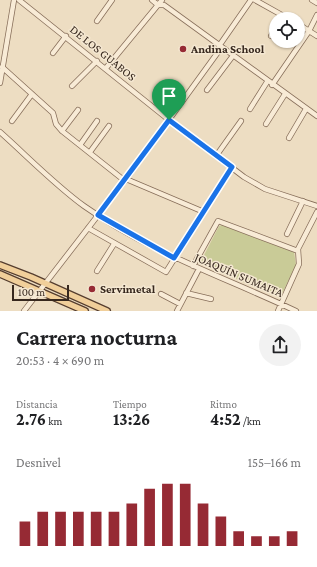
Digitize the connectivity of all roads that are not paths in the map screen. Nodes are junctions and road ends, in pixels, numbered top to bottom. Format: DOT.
graph roads {
  1 [pos="14,0"];
  2 [pos="19,0"];
  3 [pos="112,0"];
  4 [pos="152,0"];
  5 [pos="162,0"];
  6 [pos="251,0"];
  7 [pos="255,0"];
  8 [pos="312,0"];
  9 [pos="317,3"];
  10 [pos="158,5"];
  11 [pos="274,12"];
  12 [pos="317,15"];
  13 [pos="97,21"];
  14 [pos="305,28"];
  15 [pos="309,31"];
  16 [pos="66,36"];
  17 [pos="317,36"];
  18 [pos="220,47"];
  19 [pos="53,53"];
  20 [pos="232,57"];
  21 [pos="97,61"];
  22 [pos="2,67"];
  23 [pos="106,68"];
  24 [pos="0,83"];
  25 [pos="269,83"];
  26 [pos="72,86"];
  27 [pos="207,90"];
  28 [pos="32,94"];
  29 [pos="285,94"];
  30 [pos="250,109"];
  31 [pos="306,109"];
  32 [pos="78,110"];
  33 [pos="317,116"];
  34 [pos="169,120"];
  35 [pos="12,121"];
  36 [pos="97,121"];
  37 [pos="241,121"];
  38 [pos="266,124"];
  39 [pos="110,126"];
  40 [pos="62,131"];
  41 [pos="0,132"];
  42 [pos="289,138"];
  43 [pos="80,145"];
  44 [pos="90,152"];
  45 [pos="216,156"];
  46 [pos="232,167"];
  47 [pos="126,180"];
  48 [pos="303,201"];
  49 [pos="317,206"];
  50 [pos="204,212"];
  51 [pos="317,212"];
  52 [pos="98,215"];
  53 [pos="88,228"];
  54 [pos="287,234"];
  55 [pos="114,244"];
  56 [pos="298,251"];
  57 [pos="174,258"];
  58 [pos="0,265"];
  59 [pos="193,266"];
  60 [pos="199,269"];
  61 [pos="97,271"];
  62 [pos="0,274"];
  63 [pos="45,283"];
  64 [pos="39,290"];
  65 [pos="186,293"];
  66 [pos="161,294"];
  67 [pos="211,299"];
  68 [pos="180,304"];
  69 [pos="281,304"];
  70 [pos="24,311"];
  71 [pos="85,311"];
  72 [pos="107,311"];
  73 [pos="177,311"];
  74 [pos="278,311"];
  75 [pos="296,311"];
  1 -- 22 [label="street"];
  2 -- 16 [label="street, DE LOS GUABOS"];
  3 -- 13 [label="street"];
  4 -- 10 [label="street"];
  5 -- 10 [label="street"];
  6 -- 18 [label="street"];
  7 -- 11 [label="street"];
  8 -- 9 [label="street"];
  10 -- 18 [label="street"];
  10 -- 23 [label="street"];
  12 -- 15 [label="street"];
  14 -- 15 [label="street"];
  15 -- 17 [label="street"];
  15 -- 25 [label="street"];
  16 -- 19 [label="street"];
  16 -- 21 [label="street, DE LOS GUABOS"];
  18 -- 20 [label="street"];
  18 -- 34 [label="street"];
  20 -- 25 [label="street"];
  20 -- 27 [label="street"];
  21 -- 23 [label="street, DE LOS GUABOS"];
  21 -- 26 [label="street"];
  22 -- 24 [label="street"];
  22 -- 28 [label="street"];
  23 -- 34 [label="street, DE LOS GUABOS"];
  25 -- 29 [label="street"];
  25 -- 30 [label="street"];
  28 -- 35 [label="street"];
  28 -- 40 [label="street"];
  29 -- 31 [label="street"];
  29 -- 38 [label="street"];
  31 -- 33 [label="street"];
  31 -- 42 [label="street"];
  32 -- 40 [label="street"];
  34 -- 45 [label="street, DE LOS GUABOS"];
  34 -- 47 [label="street"];
  36 -- 43 [label="street"];
  37 -- 45 [label="street"];
  39 -- 44 [label="street"];
  40 -- 43 [label="street"];
  41 -- 52 [label="street, JOAQUÍN SUMAITA"];
  43 -- 44 [label="street"];
  44 -- 47 [label="street"];
  45 -- 46 [label="street, DE LOS GUABOS"];
  46 -- 48 [label="street, DE LOS GUABOS"];
  46 -- 50 [label="street"];
  47 -- 50 [label="street"];
  47 -- 52 [label="street"];
  48 -- 49 [label="street, DE LOS GUABOS"];
  48 -- 54 [label="street"];
  50 -- 57 [label="street"];
  51 -- 56 [label="street"];
  52 -- 53 [label="street"];
  52 -- 57 [label="street, JOAQUÍN SUMAITA"];
  53 -- 55 [label="street"];
  53 -- 63 [label="street"];
  55 -- 57 [label="street"];
  55 -- 61 [label="street"];
  56 -- 59 [label="street"];
  56 -- 69 [label="street"];
  57 -- 59 [label="street, JOAQUÍN SUMAITA"];
  58 -- 63 [label="main road"];
  59 -- 60 [label="street, JOAQUÍN SUMAITA"];
  60 -- 65 [label="street"];
  60 -- 69 [label="street, JOAQUÍN SUMAITA"];
  62 -- 64 [label="main road"];
  63 -- 64 [label="street"];
  63 -- 72 [label="main road"];
  64 -- 70 [label="street"];
  64 -- 71 [label="main road"];
  65 -- 67 [label="street"];
  65 -- 68 [label="street"];
  66 -- 68 [label="street"];
  68 -- 73 [label="street"];
  69 -- 74 [label="street"];
  69 -- 75 [label="street, JOAQUÍN SUMAITA"];
}
